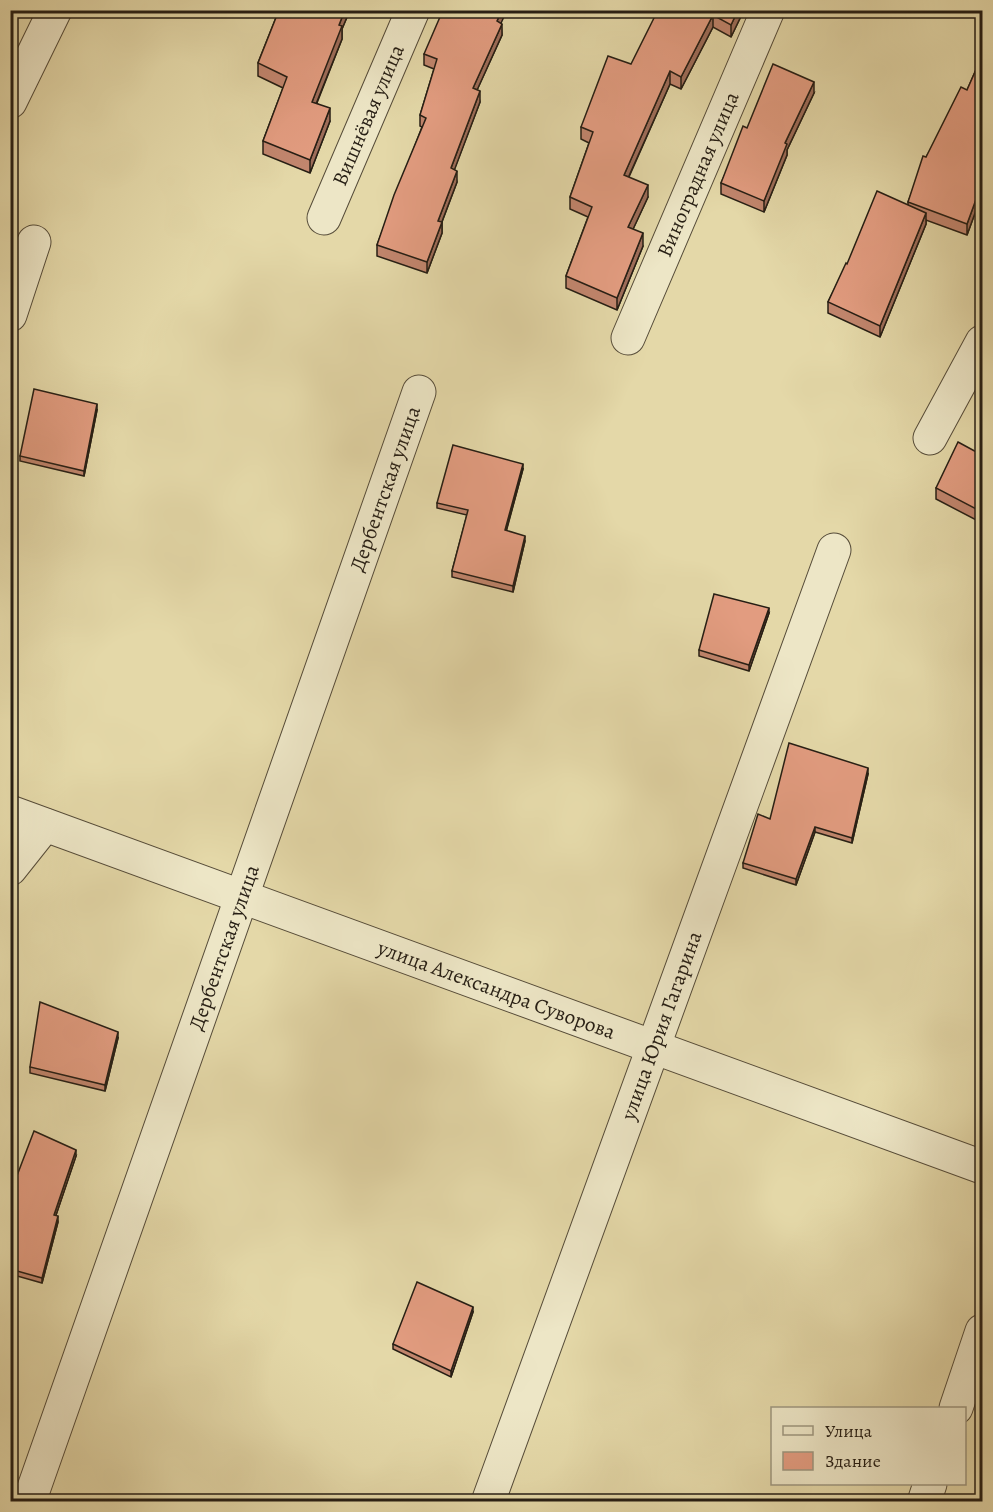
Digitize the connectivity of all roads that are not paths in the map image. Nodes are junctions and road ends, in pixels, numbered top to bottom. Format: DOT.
graph roads {
  1 [pos="55,10"];
  2 [pos="413,10"];
  3 [pos="768,10"];
  4 [pos="10,102"];
  5 [pos="324,218"];
  6 [pos="34,242"];
  7 [pos="10,315"];
  8 [pos="627,338"];
  9 [pos="982,342"];
  10 [pos="419,392"];
  11 [pos="930,438"];
  12 [pos="834,550"];
  13 [pos="10,812"];
  14 [pos="45,825"];
  15 [pos="10,869"];
  16 [pos="242,896"];
  17 [pos="654,1047"];
  18 [pos="982,1167"];
  19 [pos="982,1331"];
  20 [pos="956,1407"];
  21 [pos="930,1485"];
  22 [pos="29,1502"];
  23 [pos="488,1502"];
  24 [pos="924,1502"];
  1 -- 4 [label="street"];
  2 -- 5 [label="street, Вишнёвая улица"];
  3 -- 8 [label="street, Виноградная улица"];
  6 -- 7 [label="street"];
  9 -- 11 [label="street"];
  10 -- 16 [label="street, Дербентская улица"];
  12 -- 17 [label="street, улица Юрия Гагарина"];
  13 -- 14 [label="street, улица Александра Суворова"];
  14 -- 15 [label="street"];
  14 -- 16 [label="street, улица Александра Суворова"];
  16 -- 17 [label="street, улица Александра Суворова"];
  16 -- 22 [label="street, Дербентская улица"];
  17 -- 18 [label="street, улица Александра Суворова"];
  17 -- 23 [label="street, улица Юрия Гагарина"];
  19 -- 20 [label="street"];
  21 -- 24 [label="street"];
}
